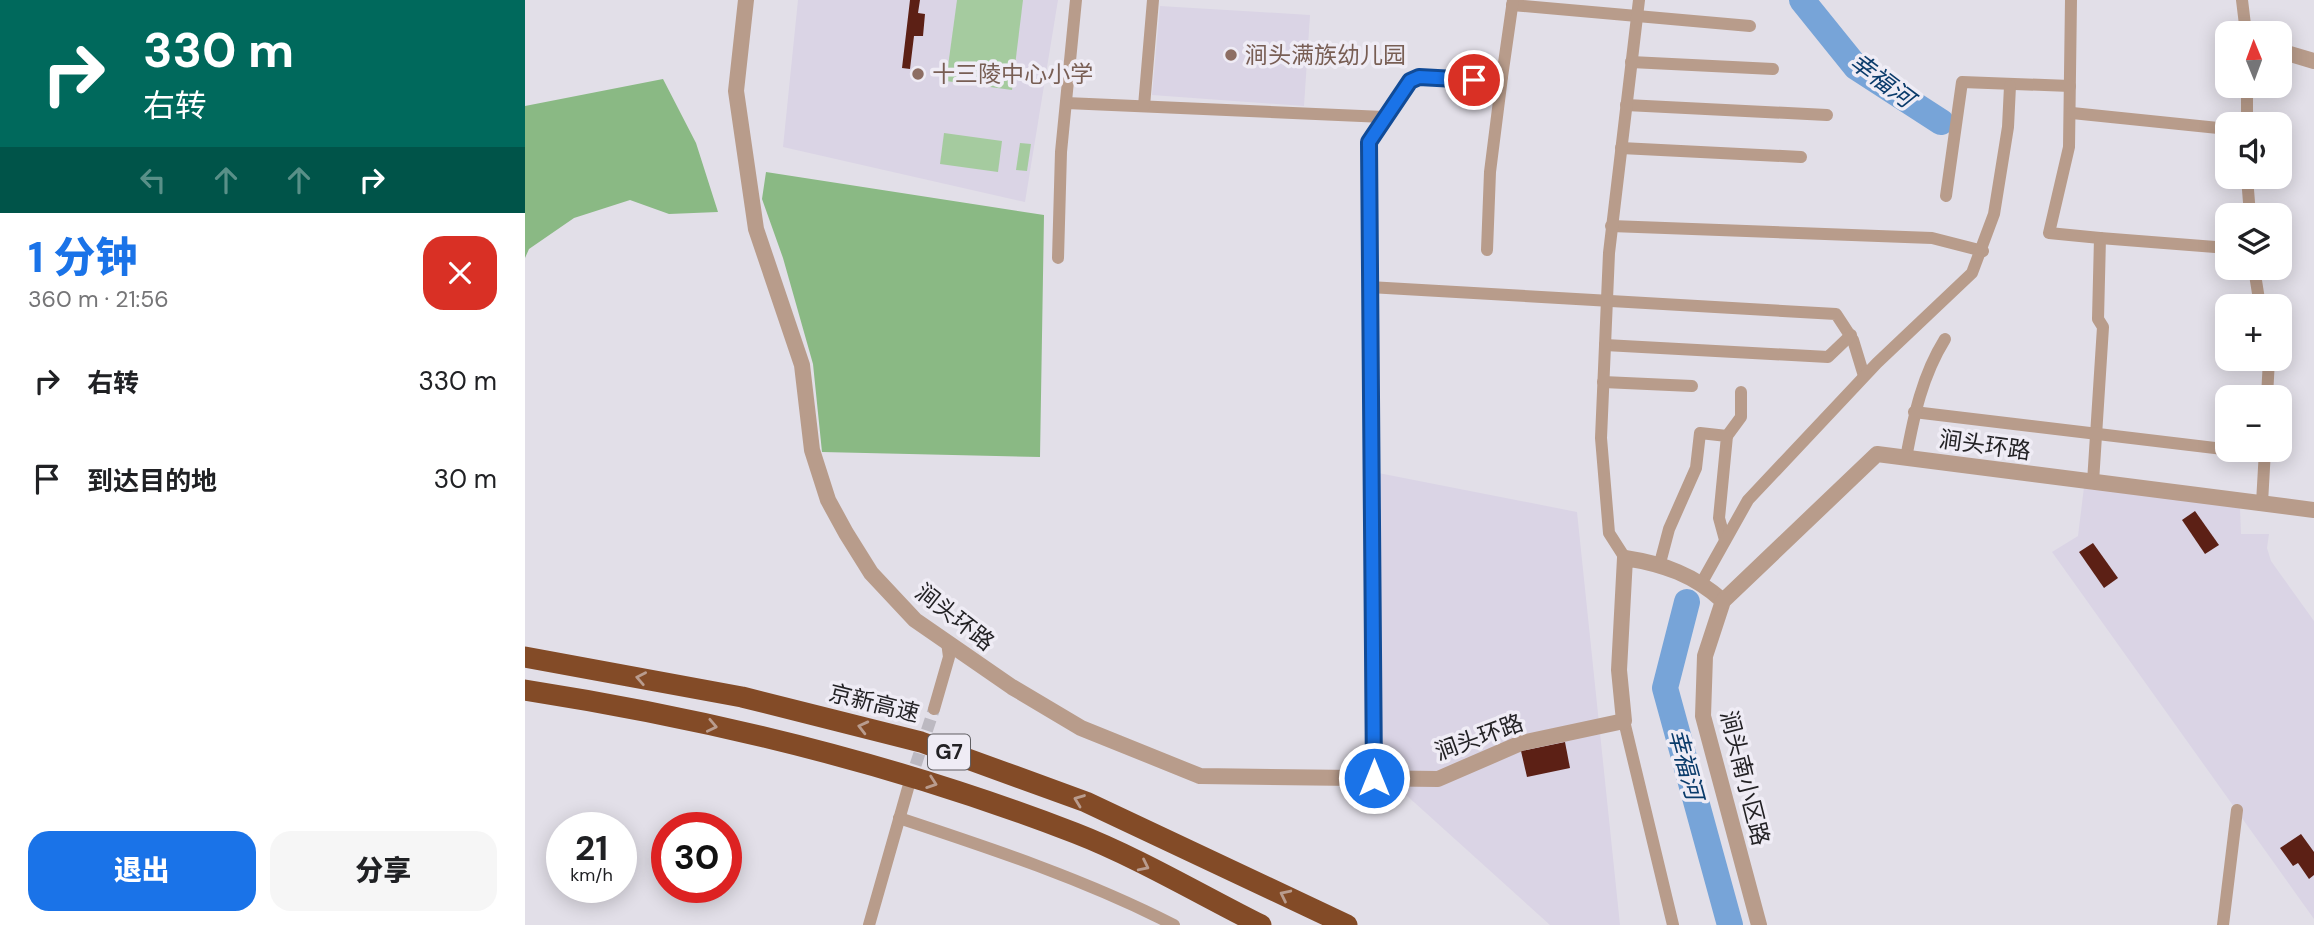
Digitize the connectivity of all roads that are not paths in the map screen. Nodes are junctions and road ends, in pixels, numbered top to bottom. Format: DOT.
graph roads {
  1 [pos="746,0"];
  2 [pos="1076,0"];
  3 [pos="1153,0"];
  4 [pos="1639,0"];
  5 [pos="2071,0"];
  6 [pos="2242,0"];
  7 [pos="1513,2"];
  8 [pos="1637,18"];
  9 [pos="2245,21"];
  10 [pos="1750,26"];
  11 [pos="2293,55"];
  12 [pos="2314,61"];
  13 [pos="1631,62"];
  14 [pos="1773,69"];
  15 [pos="1502,77"];
  16 [pos="2010,86"];
  17 [pos="2070,86"];
  18 [pos="1066,103"];
  19 [pos="1144,106"];
  20 [pos="1626,106"];
  21 [pos="2072,113"];
  22 [pos="1827,115"];
  23 [pos="1384,117"];
  24 [pos="2215,128"];
  25 [pos="1621,148"];
  26 [pos="1801,157"];
  27 [pos="1946,196"];
  28 [pos="1611,226"];
  29 [pos="2100,238"];
  30 [pos="2215,246"];
  31 [pos="1487,250"];
  32 [pos="1983,251"];
  33 [pos="1058,258"];
  34 [pos="1369,287"];
  35 [pos="1607,301"];
  36 [pos="1851,335"];
  37 [pos="1945,339"];
  38 [pos="1605,345"];
  39 [pos="1864,376"];
  40 [pos="1604,382"];
  41 [pos="1692,386"];
  42 [pos="1741,392"];
  43 [pos="1915,412"];
  44 [pos="2095,435"];
  45 [pos="1727,436"];
  46 [pos="2215,447"];
  47 [pos="1906,458"];
  48 [pos="2264,462"];
  49 [pos="2093,482"];
  50 [pos="2262,503"];
  51 [pos="2314,510"];
  52 [pos="1725,540"];
  53 [pos="1625,558"];
  54 [pos="1660,563"];
  55 [pos="1702,582"];
  56 [pos="1723,601"];
  57 [pos="947,642"];
  58 [pos="525,657"];
  59 [pos="525,690"];
  60 [pos="934,709"];
  61 [pos="1624,721"];
  62 [pos="1374,778"];
  63 [pos="908,788"];
  64 [pos="2237,810"];
  65 [pos="899,818"];
  66 [pos="869,925"];
  67 [pos="1174,925"];
  68 [pos="1261,925"];
  69 [pos="1347,925"];
  70 [pos="1673,925"];
  71 [pos="1759,925"];
  72 [pos="2223,925"];
  1 -- 57 [label="street, 涧头环路"];
  2 -- 18 [label="street"];
  3 -- 19 [label="street"];
  4 -- 8 [label="street"];
  5 -- 17 [label="street"];
  6 -- 9 [label="street"];
  7 -- 8 [label="street"];
  7 -- 15 [label="street"];
  8 -- 10 [label="street"];
  8 -- 13 [label="street"];
  11 -- 12 [label="street"];
  13 -- 14 [label="street"];
  13 -- 20 [label="street"];
  15 -- 23 [label="street"];
  15 -- 31 [label="street"];
  16 -- 17 [label="street"];
  16 -- 27 [label="street"];
  16 -- 32 [label="street"];
  17 -- 21 [label="street"];
  18 -- 19 [label="street"];
  18 -- 33 [label="street"];
  19 -- 23 [label="street"];
  20 -- 22 [label="street"];
  20 -- 25 [label="street"];
  21 -- 24 [label="street"];
  21 -- 29 [label="street"];
  23 -- 34 [label="street"];
  25 -- 26 [label="street"];
  25 -- 28 [label="street"];
  28 -- 32 [label="street"];
  28 -- 35 [label="street"];
  29 -- 30 [label="street"];
  29 -- 44 [label="street"];
  32 -- 39 [label="street"];
  34 -- 35 [label="street"];
  34 -- 62 [label="street"];
  35 -- 36 [label="street"];
  35 -- 38 [label="street"];
  36 -- 38 [label="street"];
  36 -- 39 [label="street"];
  37 -- 43 [label="street"];
  38 -- 40 [label="street"];
  39 -- 52 [label="street"];
  40 -- 41 [label="street"];
  40 -- 53 [label="street"];
  42 -- 45 [label="street"];
  43 -- 44 [label="street"];
  43 -- 47 [label="street"];
  44 -- 46 [label="street"];
  44 -- 49 [label="street"];
  45 -- 52 [label="street"];
  45 -- 54 [label="street"];
  47 -- 49 [label="street, 涧头环路"];
  47 -- 56 [label="street, 涧头环路"];
  48 -- 50 [label="street"];
  49 -- 50 [label="street, 涧头环路"];
  50 -- 51 [label="street, 涧头环路"];
  52 -- 55 [label="street"];
  53 -- 54 [label="street"];
  53 -- 61 [label="street"];
  54 -- 55 [label="street"];
  55 -- 56 [label="street"];
  56 -- 71 [label="street, 涧头南小区路"];
  57 -- 60 [label="street"];
  57 -- 62 [label="street, 涧头环路"];
  69 -- 58 [label="highway, 京新高速 / G7, one-way"];
  59 -- 68 [label="highway, G7, one-way"];
  61 -- 62 [label="street, 涧头环路"];
  61 -- 70 [label="street"];
  63 -- 65 [label="street"];
  64 -- 72 [label="street"];
  65 -- 66 [label="street"];
  65 -- 67 [label="street"];
}
